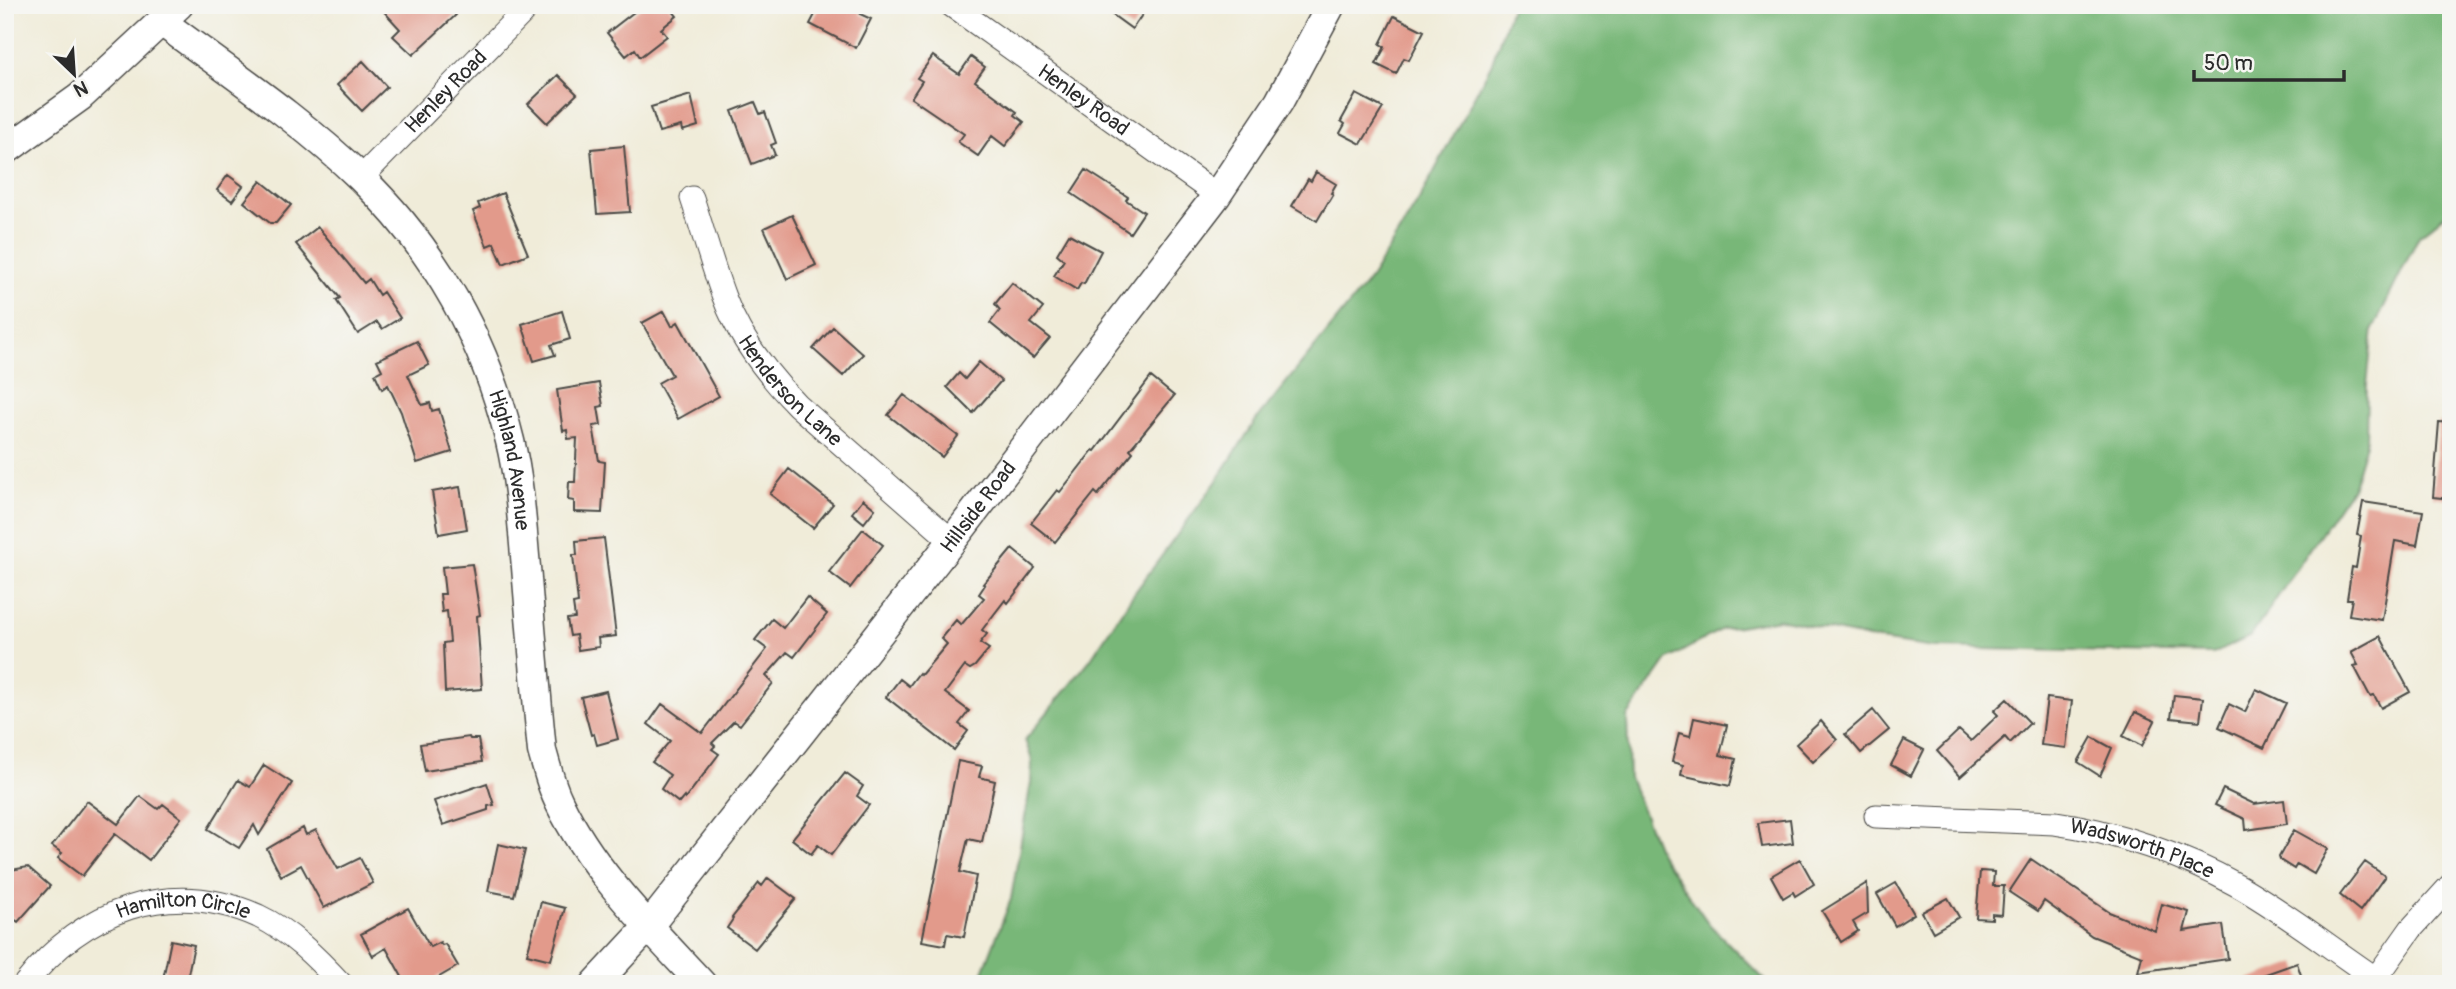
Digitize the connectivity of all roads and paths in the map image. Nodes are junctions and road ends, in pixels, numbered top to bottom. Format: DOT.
graph roads {
  1 [pos="530,5"];
  2 [pos="951,5"];
  3 [pos="1331,5"];
  4 [pos="170,14"];
  5 [pos="5,151"];
  6 [pos="361,178"];
  7 [pos="1217,195"];
  8 [pos="692,198"];
  9 [pos="952,541"];
  10 [pos="1875,816"];
  11 [pos="2451,886"];
  12 [pos="648,927"];
  13 [pos="2374,981"];
  14 [pos="25,984"];
  15 [pos="341,984"];
  16 [pos="595,984"];
  17 [pos="702,984"];
  1 -- 6 [label="street, Henley Road"];
  2 -- 7 [label="street, Henley Road"];
  3 -- 7 [label="street, Hillside Road"];
  4 -- 5 [label="street"];
  4 -- 6 [label="street, Highland Avenue"];
  6 -- 12 [label="street, Highland Avenue"];
  7 -- 9 [label="street, Hillside Road"];
  8 -- 9 [label="street, Henderson Lane"];
  9 -- 12 [label="street, Hillside Road"];
  10 -- 13 [label="street, Wadsworth Place"];
  11 -- 13 [label="street"];
  12 -- 16 [label="street, Hillside Road"];
  12 -- 17 [label="street, Highland Avenue"];
  14 -- 15 [label="street, Hamilton Circle"];
}
